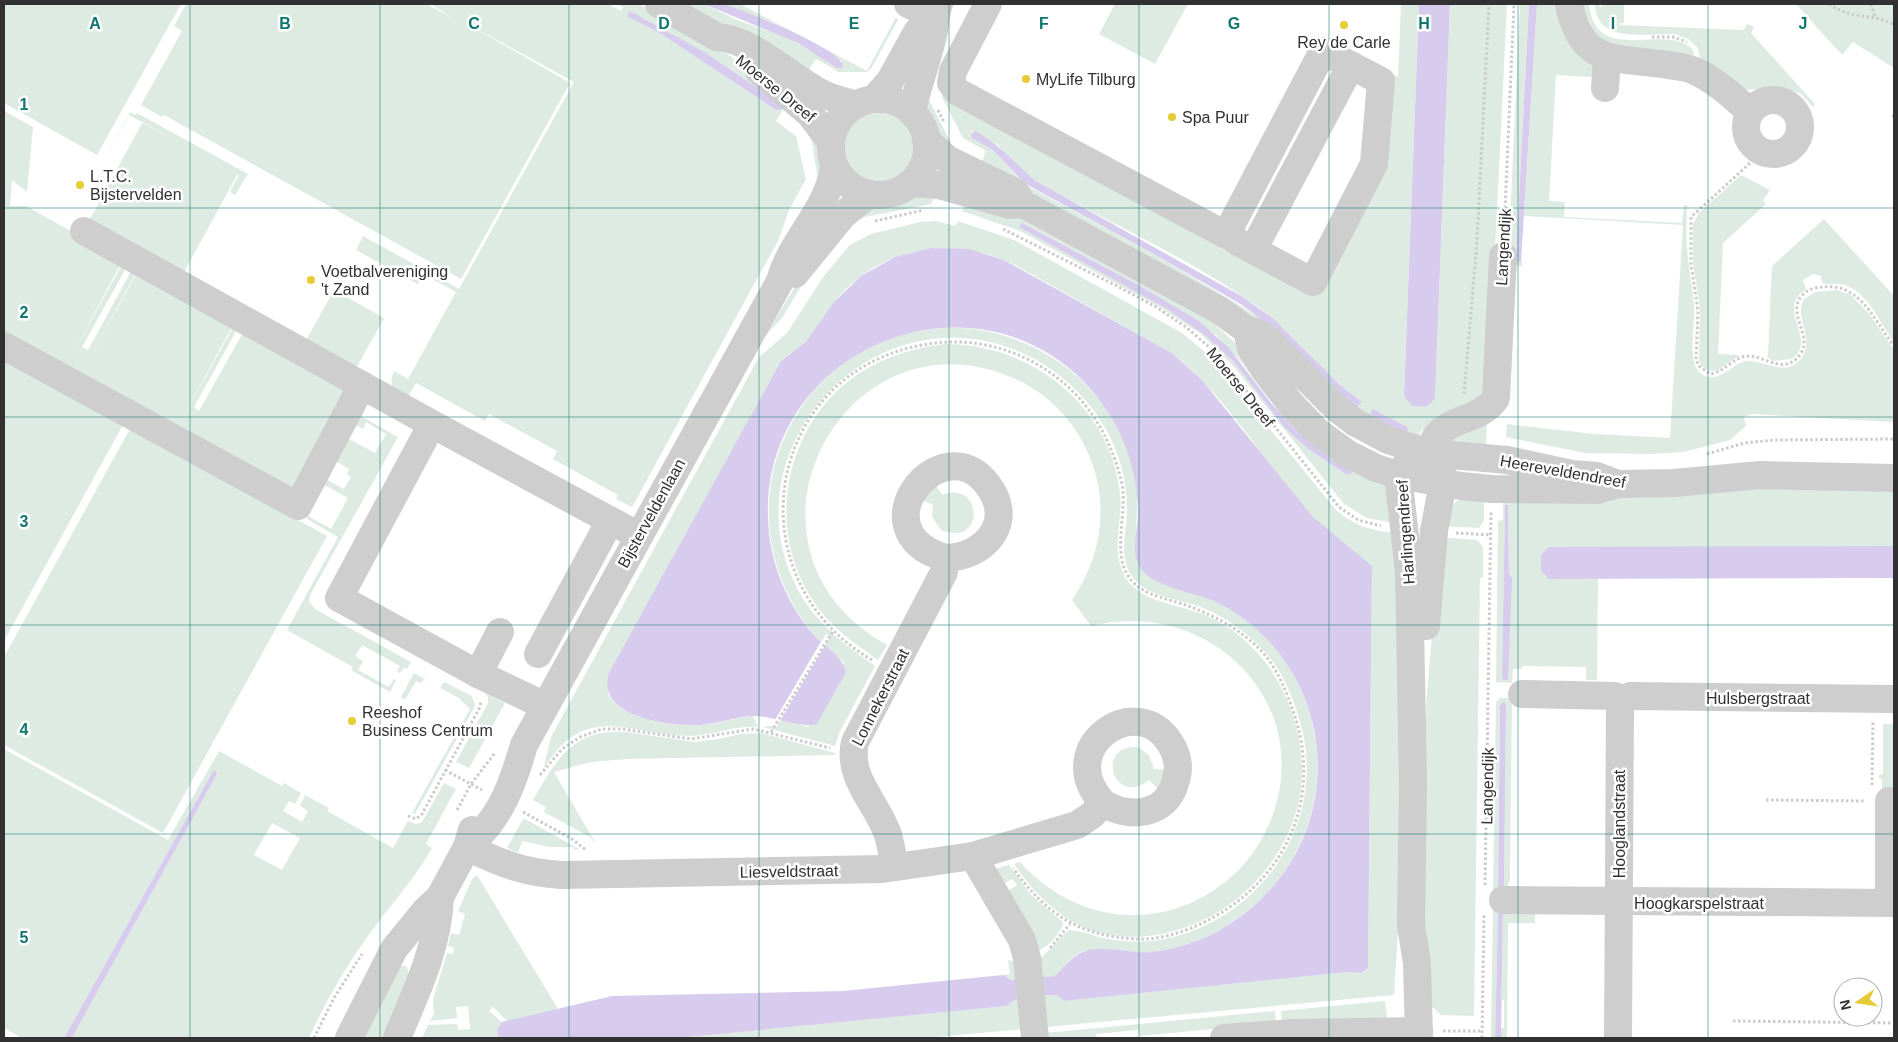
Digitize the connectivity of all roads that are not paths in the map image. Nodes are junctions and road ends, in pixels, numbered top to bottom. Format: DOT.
graph roads {
  1 [pos="659,4"];
  2 [pos="908,4"];
  3 [pos="988,4"];
  4 [pos="1569,4"];
  5 [pos="936,10"];
  6 [pos="718,38"];
  7 [pos="1607,58"];
  8 [pos="1351,65"];
  9 [pos="1605,88"];
  10 [pos="865,102"];
  11 [pos="1750,112"];
  12 [pos="912,113"];
  13 [pos="926,140"];
  14 [pos="832,154"];
  15 [pos="911,183"];
  16 [pos="869,194"];
  17 [pos="1023,204"];
  18 [pos="84,230"];
  19 [pos="1226,235"];
  20 [pos="1253,250"];
  21 [pos="1502,256"];
  22 [pos="780,281"];
  23 [pos="1246,330"];
  24 [pos="4,346"];
  25 [pos="362,385"];
  26 [pos="432,424"];
  27 [pos="1430,453"];
  28 [pos="1398,475"];
  29 [pos="1893,479"];
  30 [pos="1443,483"];
  31 [pos="1618,484"];
  32 [pos="610,521"];
  33 [pos="639,536"];
  34 [pos="945,558"];
  35 [pos="500,632"];
  36 [pos="538,654"];
  37 [pos="478,674"];
  38 [pos="1522,694"];
  39 [pos="1884,699"];
  40 [pos="1623,700"];
  41 [pos="545,706"];
  42 [pos="1413,784"];
  43 [pos="1881,801"];
  44 [pos="1103,803"];
  45 [pos="467,847"];
  46 [pos="974,856"];
  47 [pos="895,867"];
  48 [pos="440,897"];
  49 [pos="1491,900"];
  50 [pos="1619,902"];
  51 [pos="1891,903"];
  52 [pos="391,954"];
  53 [pos="423,976"];
  54 [pos="1034,1030"];
  55 [pos="1411,1034"];
  56 [pos="1294,1035"];
  57 [pos="350,1038"];
  58 [pos="397,1038"];
  59 [pos="1224,1038"];
  60 [pos="1618,1038"];
  1 -- 6 [label="street, Moerse Dreef"];
  2 -- 5 [label="street"];
  3 -- 19 [label="street"];
  4 -- 7 [label="street"];
  5 -- 10 [label="street"];
  5 -- 12 [label="street"];
  6 -- 10 [label="street, Moerse Dreef"];
  6 -- 14 [label="street, Moerse Dreef"];
  7 -- 9 [label="street"];
  7 -- 11 [label="street"];
  8 -- 19 [label="street"];
  8 -- 20 [label="street"];
  8 -- 20 [label="street"];
  10 -- 12 [label="street"];
  10 -- 14 [label="street"];
  11 -- 11 [label="street"];
  12 -- 13 [label="street"];
  13 -- 15 [label="street"];
  13 -- 17 [label="street"];
  14 -- 16 [label="street"];
  14 -- 22 [label="street, Bijsterveldenlaan"];
  15 -- 16 [label="street"];
  15 -- 17 [label="street"];
  16 -- 22 [label="street, Bijsterveldenlaan"];
  17 -- 23 [label="street"];
  18 -- 25 [label="street"];
  19 -- 20 [label="street"];
  21 -- 27 [label="street, Langendijk"];
  22 -- 33 [label="street, Bijsterveldenlaan"];
  23 -- 27 [label="street, Heereveldendreef"];
  23 -- 28 [label="street, Moerse Dreef"];
  24 -- 25 [label="street"];
  25 -- 26 [label="street"];
  26 -- 32 [label="street"];
  26 -- 37 [label="street"];
  27 -- 28 [label="street, Harlingendreef"];
  27 -- 30 [label="street, Harlingendreef"];
  27 -- 31 [label="street, Heereveldendreef"];
  28 -- 30 [label="street, Moerse Dreef"];
  28 -- 42 [label="street, Harlingendreef"];
  29 -- 31 [label="street, Heereveldendreef"];
  30 -- 31 [label="street, Moerse Dreef"];
  30 -- 42 [label="street, Harlingendreef"];
  32 -- 33 [label="street"];
  32 -- 36 [label="street"];
  33 -- 41 [label="street, Bijsterveldenlaan"];
  34 -- 47 [label="street, Lonnekerstraat"];
  35 -- 37 [label="street"];
  37 -- 41 [label="street"];
  38 -- 40 [label="street, Hulsbergstraat"];
  39 -- 40 [label="street, Hulsbergstraat"];
  40 -- 50 [label="street, Hooglandstraat"];
  41 -- 45 [label="street, Bijsterveldenlaan"];
  42 -- 55 [label="street, Harlingendreef"];
  43 -- 51 [label="street"];
  44 -- 46 [label="street, Liesveldstraat"];
  45 -- 47 [label="street, Liesveldstraat"];
  45 -- 48 [label="street, Bijsterveldenlaan"];
  46 -- 47 [label="street, Liesveldstraat"];
  46 -- 54 [label="street"];
  48 -- 52 [label="street, Bijsterveldenlaan"];
  48 -- 53 [label="street, Bijsterveldenlaan"];
  49 -- 50 [label="street, Hoogkarspelstraat"];
  50 -- 51 [label="street, Hoogkarspelstraat"];
  50 -- 60 [label="street, Hooglandstraat"];
  52 -- 53 [label="street"];
  52 -- 57 [label="street, Bijsterveldenlaan"];
  53 -- 58 [label="street, Bijsterveldenlaan"];
  55 -- 56 [label="street"];
  56 -- 59 [label="street"];
}
